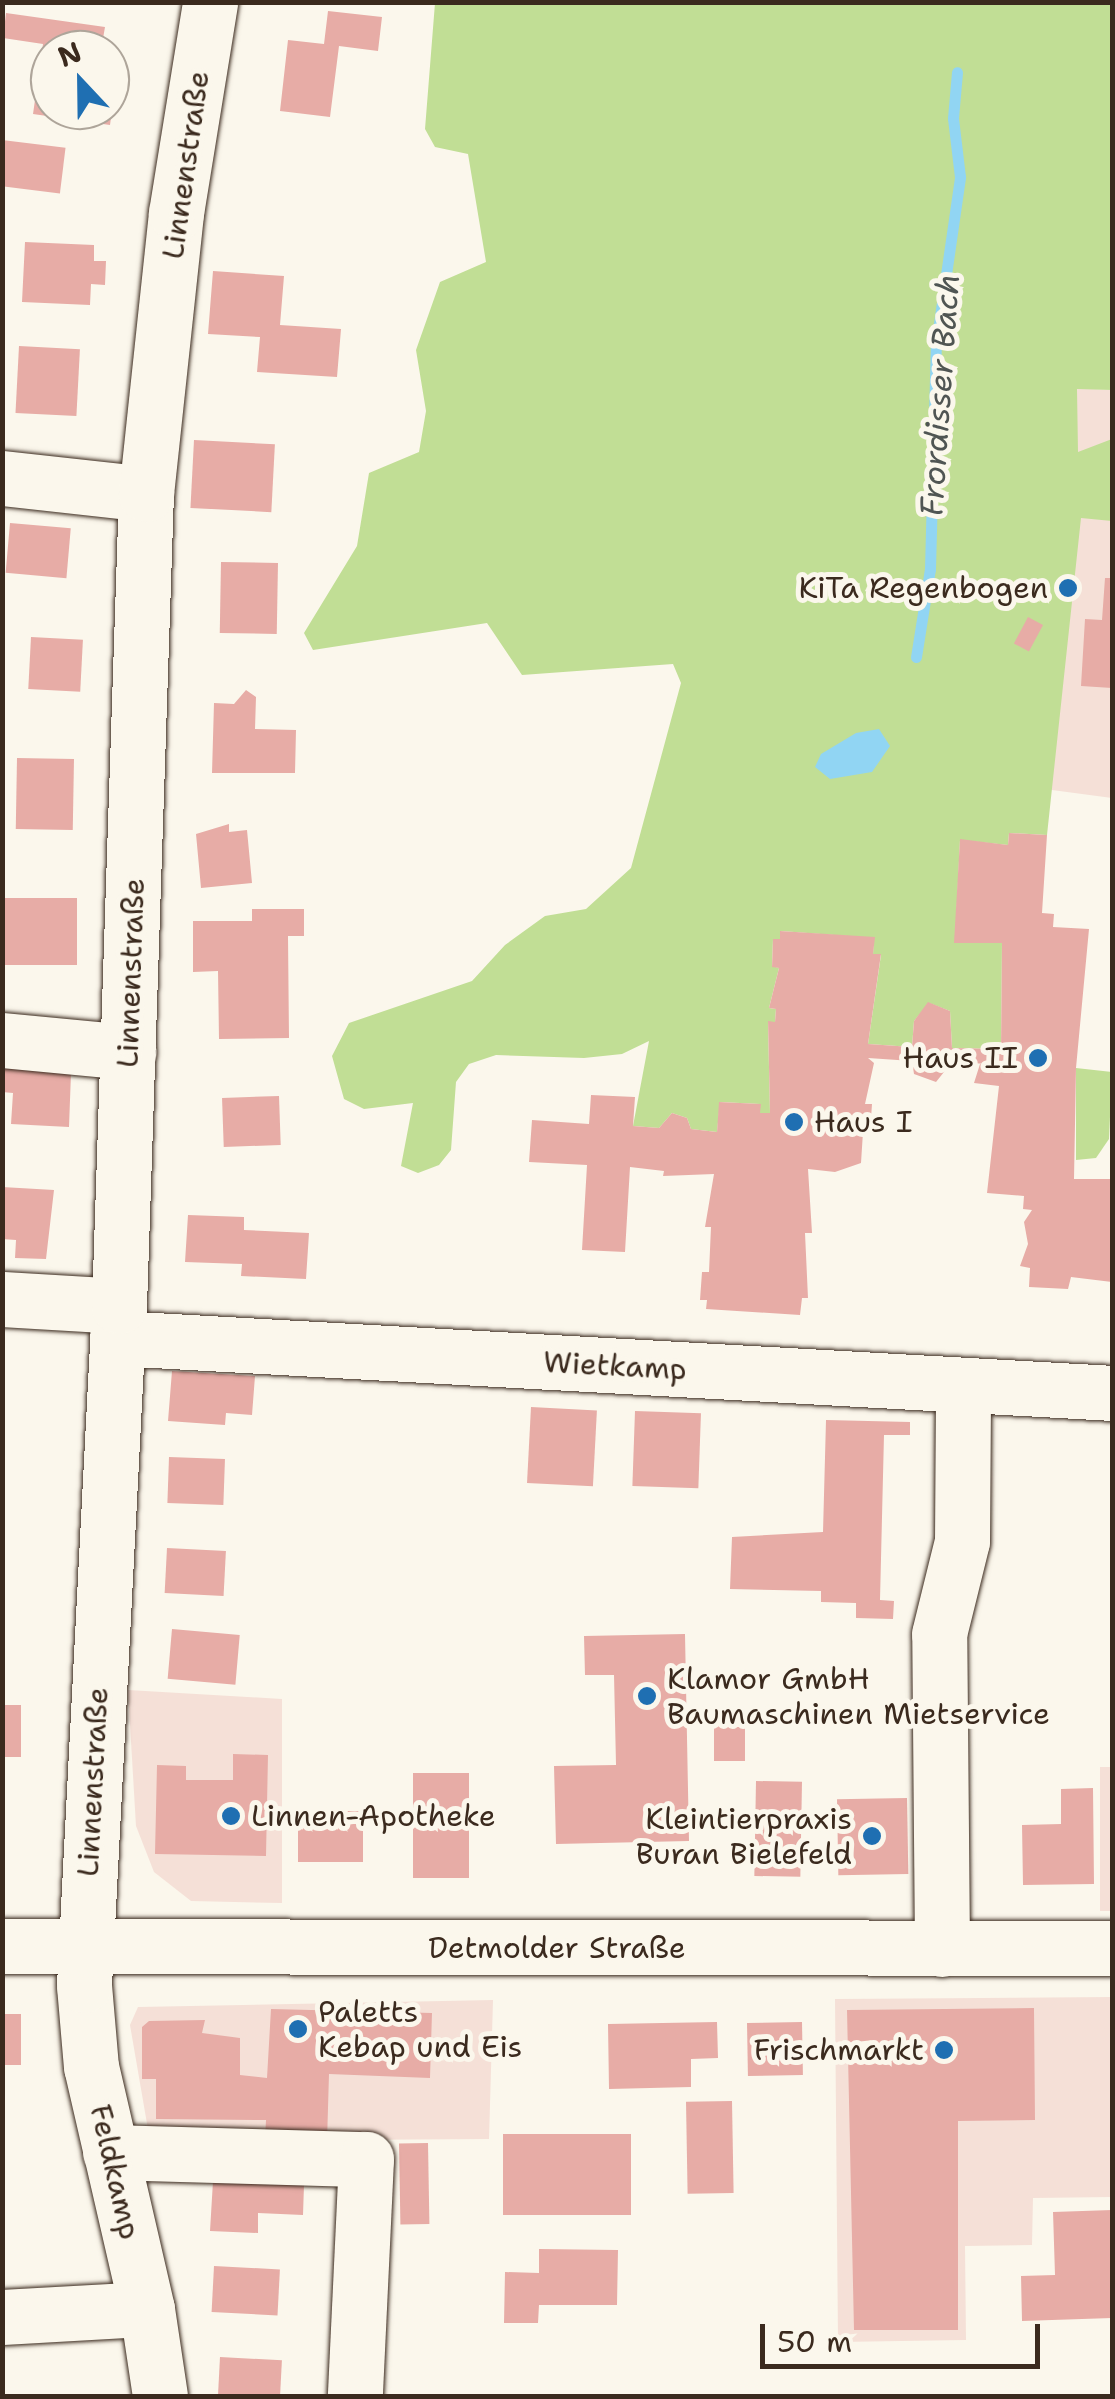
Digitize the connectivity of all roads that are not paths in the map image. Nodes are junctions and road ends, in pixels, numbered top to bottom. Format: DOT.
graph roads {
  1 [pos="210,2"];
  2 [pos="2,478"];
  3 [pos="146,494"];
  4 [pos="2,1040"];
  5 [pos="128,1052"];
  6 [pos="2,1299"];
  7 [pos="118,1322"];
  8 [pos="964,1385"];
  9 [pos="1112,1393"];
  10 [pos="2,1946"];
  11 [pos="85,1946"];
  12 [pos="1112,1948"];
  13 [pos="942,1949"];
  14 [pos="110,2152"];
  15 [pos="147,2308"];
  16 [pos="2,2317"];
  17 [pos="160,2396"];
  18 [pos="355,2396"];
  1 -- 3 [label="street, Linnenstraße"];
  2 -- 3 [label="street"];
  3 -- 5 [label="street, Linnenstraße"];
  4 -- 5 [label="street"];
  5 -- 7 [label="street, Linnenstraße"];
  6 -- 7 [label="street, Wietkamp"];
  7 -- 8 [label="street, Wietkamp"];
  7 -- 11 [label="street, Linnenstraße"];
  8 -- 9 [label="street, Wietkamp"];
  8 -- 13 [label="street"];
  10 -- 11 [label="street, Detmolder Straße"];
  11 -- 13 [label="street, Detmolder Straße"];
  11 -- 14 [label="street, Feldkamp"];
  12 -- 13 [label="street, Detmolder Straße"];
  14 -- 15 [label="street, Feldkamp"];
  14 -- 18 [label="street"];
  15 -- 16 [label="street"];
  15 -- 17 [label="street, Feldkamp"];
}
